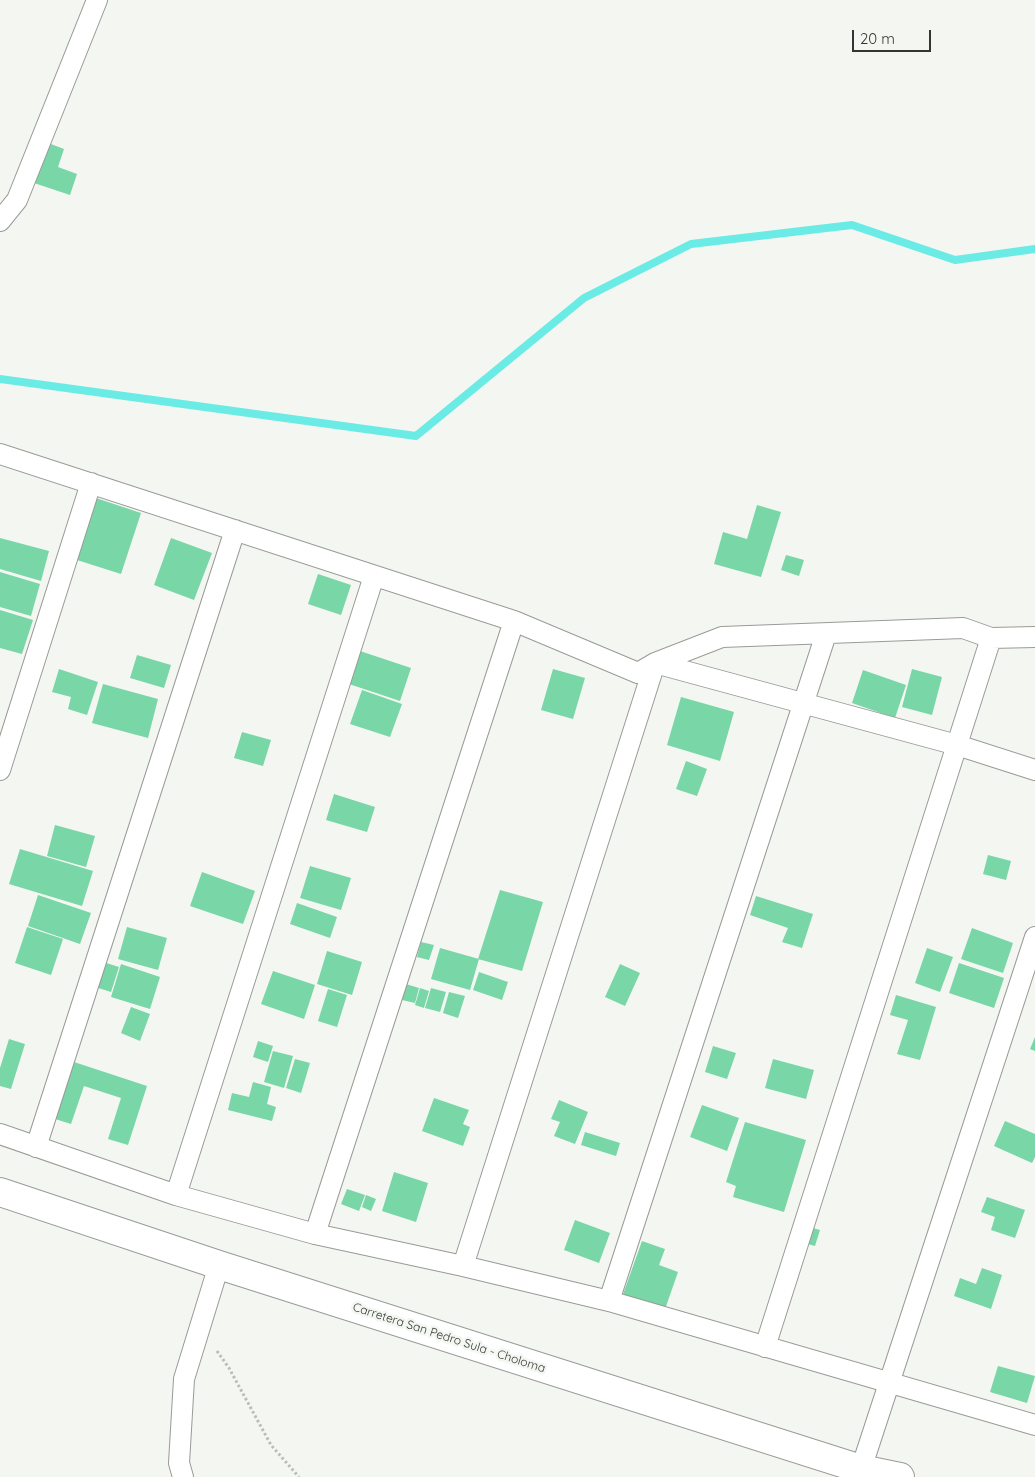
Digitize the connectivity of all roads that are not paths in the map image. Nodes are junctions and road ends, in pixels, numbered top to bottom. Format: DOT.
graph roads {
  1 [pos="97,0"];
  2 [pos="0,221"];
  3 [pos="0,454"];
  4 [pos="92,483"];
  5 [pos="235,530"];
  6 [pos="374,576"];
  7 [pos="514,621"];
  8 [pos="826,634"];
  9 [pos="1035,637"];
  10 [pos="991,638"];
  11 [pos="655,663"];
  12 [pos="804,703"];
  13 [pos="957,745"];
  14 [pos="0,770"];
  15 [pos="1035,770"];
  16 [pos="1035,937"];
  17 [pos="0,1134"];
  18 [pos="36,1147"];
  19 [pos="0,1192"];
  20 [pos="176,1195"];
  21 [pos="315,1234"];
  22 [pos="219,1265"];
  23 [pos="463,1266"];
  24 [pos="609,1301"];
  25 [pos="765,1347"];
  26 [pos="889,1383"];
  27 [pos="1035,1425"];
  28 [pos="861,1469"];
  29 [pos="183,1477"];
  30 [pos="900,1477"];
  1 -- 2 [label="street"];
  3 -- 4 [label="street"];
  4 -- 5 [label="street"];
  4 -- 14 [label="street"];
  5 -- 6 [label="street"];
  5 -- 18 [label="street"];
  6 -- 7 [label="street"];
  6 -- 20 [label="street"];
  7 -- 11 [label="street"];
  7 -- 21 [label="street"];
  8 -- 10 [label="street"];
  8 -- 11 [label="street"];
  8 -- 12 [label="street"];
  9 -- 10 [label="street"];
  10 -- 13 [label="street"];
  11 -- 12 [label="street"];
  11 -- 23 [label="street"];
  12 -- 13 [label="street"];
  12 -- 24 [label="street"];
  13 -- 15 [label="street"];
  13 -- 25 [label="street"];
  16 -- 26 [label="street"];
  17 -- 18 [label="street"];
  18 -- 20 [label="street"];
  19 -- 22 [label="main road, Carretera San Pedro Sula - Choloma"];
  20 -- 21 [label="street"];
  21 -- 23 [label="street"];
  22 -- 28 [label="main road, Carretera San Pedro Sula - Choloma"];
  22 -- 29 [label="street"];
  23 -- 24 [label="street"];
  24 -- 25 [label="street"];
  25 -- 26 [label="street"];
  26 -- 27 [label="street"];
  26 -- 28 [label="street"];
  28 -- 30 [label="main road, Carretera San Pedro Sula - Choloma"];
}
